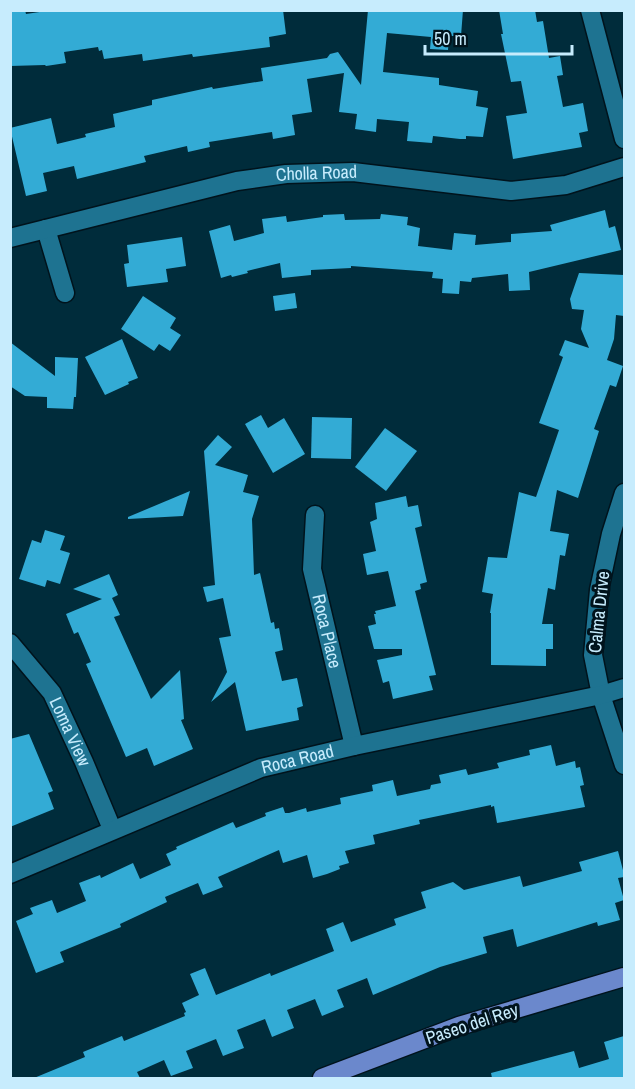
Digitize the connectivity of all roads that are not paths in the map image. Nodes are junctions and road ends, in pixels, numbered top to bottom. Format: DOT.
graph roads {
  1 [pos="590,10"];
  2 [pos="624,139"];
  3 [pos="624,167"];
  4 [pos="46,229"];
  5 [pos="10,238"];
  6 [pos="65,293"];
  7 [pos="624,493"];
  8 [pos="315,515"];
  9 [pos="10,643"];
  10 [pos="624,688"];
  11 [pos="601,695"];
  12 [pos="354,746"];
  13 [pos="624,765"];
  14 [pos="112,830"];
  15 [pos="10,873"];
  16 [pos="624,977"];
  17 [pos="322,1078"];
  1 -- 2 [label="street"];
  3 -- 4 [label="street, Cholla Road"];
  4 -- 5 [label="street, Cholla Road"];
  4 -- 6 [label="street"];
  7 -- 11 [label="street, Calma Drive"];
  8 -- 12 [label="street, Roca Place"];
  9 -- 14 [label="street, Loma View"];
  10 -- 11 [label="street, Roca Road"];
  11 -- 12 [label="street, Roca Road"];
  11 -- 13 [label="street, Calma Drive"];
  12 -- 14 [label="street, Roca Road"];
  14 -- 15 [label="street, Roca Road"];
  16 -- 17 [label="main road, Paseo del Rey"];
}
